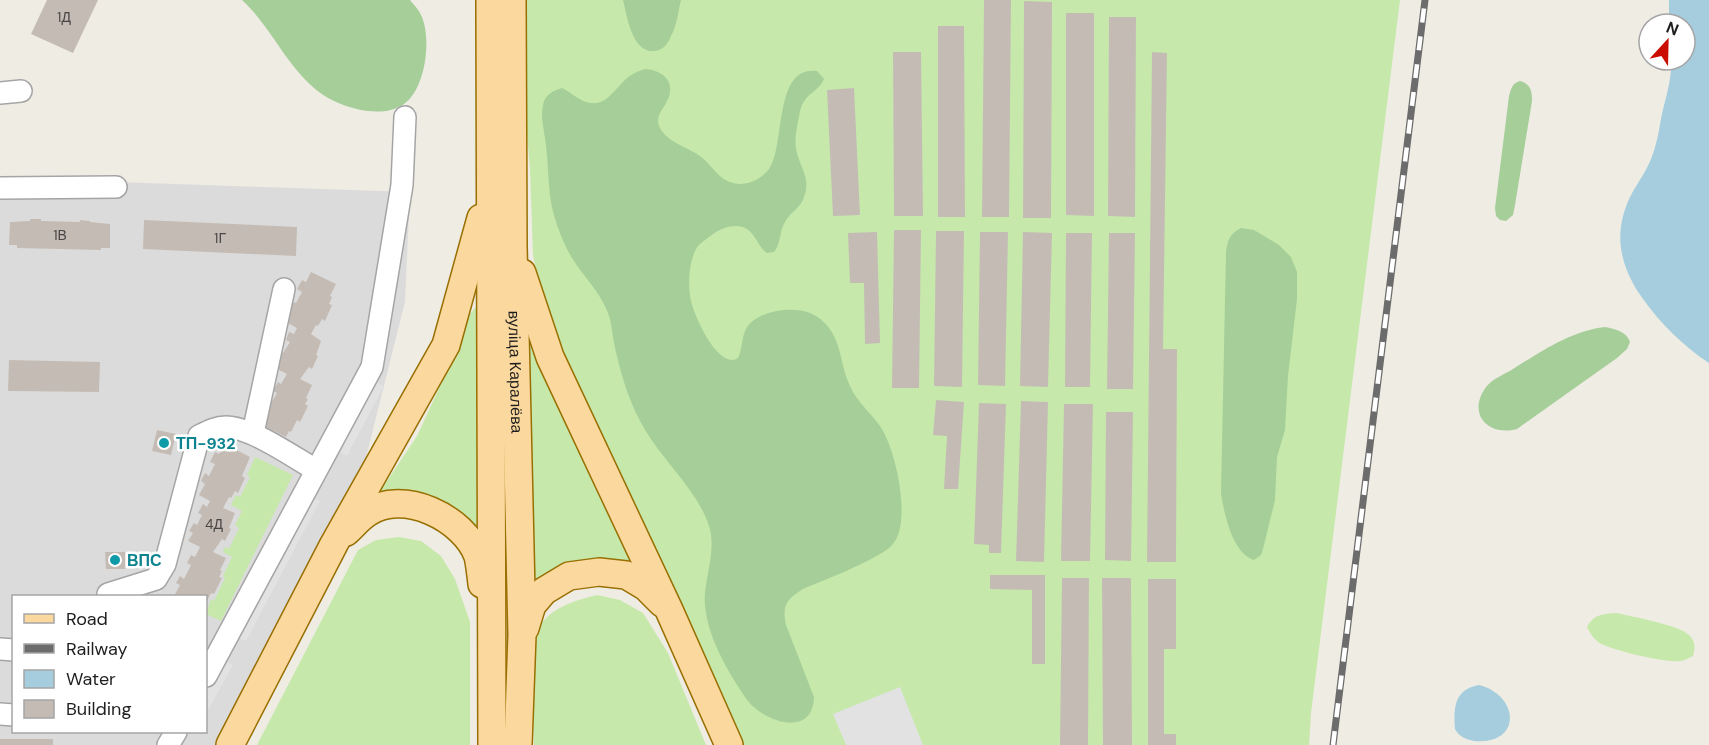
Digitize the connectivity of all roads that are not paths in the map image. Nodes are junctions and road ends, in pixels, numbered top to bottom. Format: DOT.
graph roads {
  1 [pos="490,0"];
  2 [pos="512,0"];
  3 [pos="405,117"];
  4 [pos="490,185"];
  5 [pos="116,187"];
  6 [pos="0,188"];
  7 [pos="513,246"];
  8 [pos="284,289"];
  9 [pos="253,433"];
  10 [pos="316,470"];
  11 [pos="334,543"];
  12 [pos="108,594"];
  13 [pos="669,610"];
  14 [pos="522,635"];
  15 [pos="492,638"];
  16 [pos="207,674"];
  17 [pos="233,742"];
  18 [pos="492,745"];
  19 [pos="518,745"];
  20 [pos="729,745"];
  1 -- 4 [label="main road, вуліца Каралёва"];
  2 -- 7 [label="main road, вуліца Каралёва"];
  3 -- 10 [label="lane"];
  4 -- 11 [label="main road"];
  4 -- 15 [label="main road, вуліца Каралёва"];
  5 -- 6 [label="lane"];
  7 -- 13 [label="main road"];
  7 -- 14 [label="main road, вуліца Каралёва"];
  8 -- 9 [label="lane"];
  9 -- 10 [label="lane"];
  9 -- 12 [label="lane"];
  10 -- 16 [label="lane"];
  11 -- 15 [label="main road"];
  11 -- 17 [label="main road"];
  13 -- 14 [label="main road"];
  13 -- 20 [label="main road"];
  14 -- 19 [label="main road, вуліца Каралёва"];
  15 -- 18 [label="main road, вуліца Каралёва"];
}
